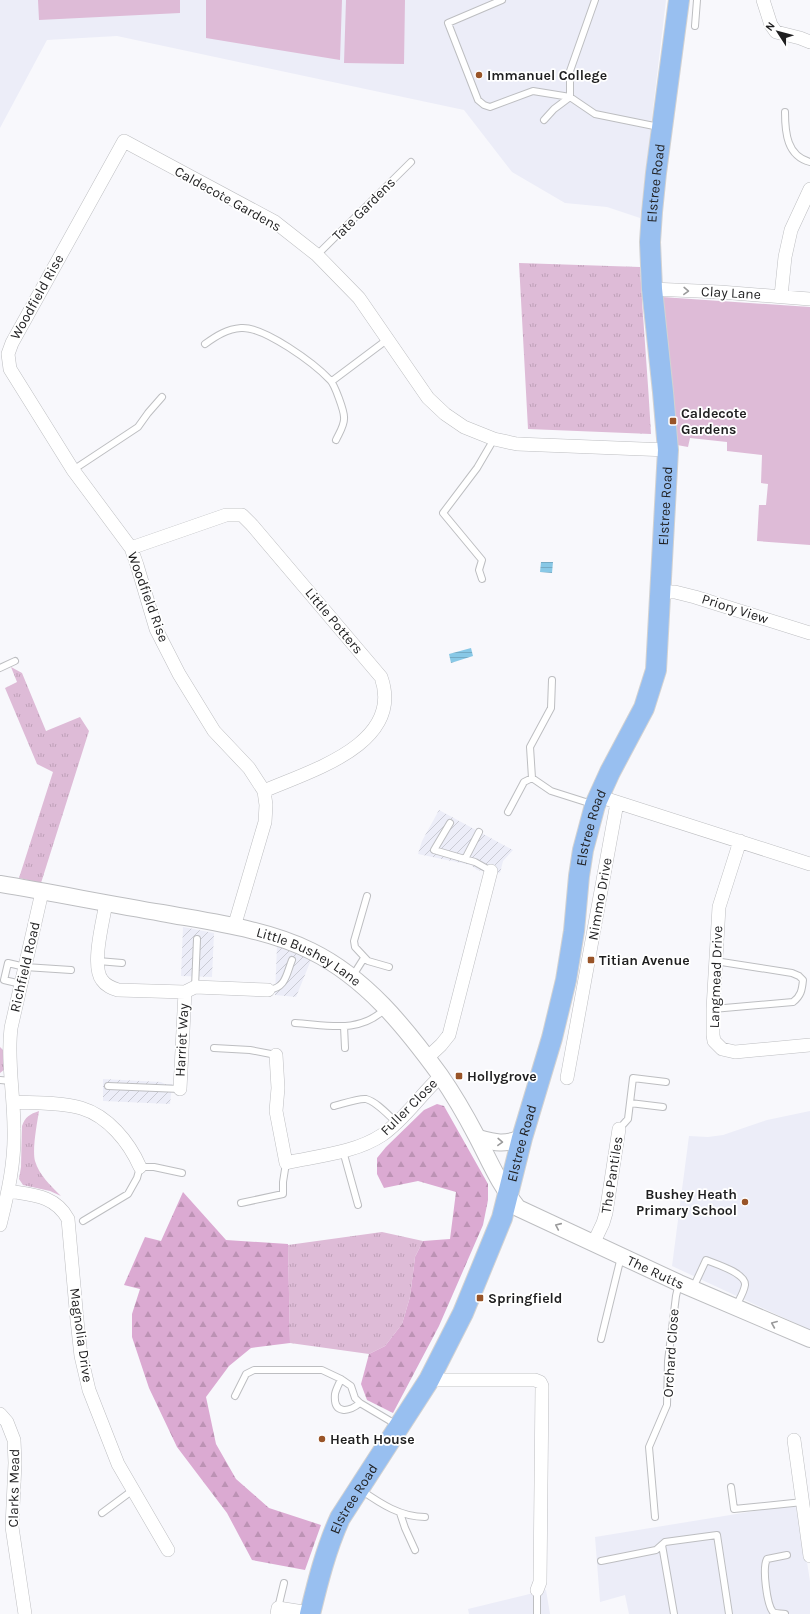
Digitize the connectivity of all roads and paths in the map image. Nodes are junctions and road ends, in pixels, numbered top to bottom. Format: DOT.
graph roads {
  1 [pos="502,0"];
  2 [pos="595,0"];
  3 [pos="679,0"];
  4 [pos="697,0"];
  5 [pos="763,0"];
  6 [pos="695,26"];
  7 [pos="810,42"];
  8 [pos="570,97"];
  9 [pos="785,112"];
  10 [pos="544,120"];
  11 [pos="662,128"];
  12 [pos="411,162"];
  13 [pos="810,162"];
  14 [pos="810,189"];
  15 [pos="71,237"];
  16 [pos="317,256"];
  17 [pos="652,289"];
  18 [pos="781,296"];
  19 [pos="810,299"];
  20 [pos="388,339"];
  21 [pos="205,344"];
  22 [pos="332,381"];
  23 [pos="162,398"];
  24 [pos="494,439"];
  25 [pos="336,440"];
  26 [pos="668,450"];
  27 [pos="72,470"];
  28 [pos="131,548"];
  29 [pos="482,579"];
  30 [pos="659,592"];
  31 [pos="810,633"];
  32 [pos="15,661"];
  33 [pos="0,668"];
  34 [pos="552,680"];
  35 [pos="532,778"];
  36 [pos="264,791"];
  37 [pos="603,801"];
  38 [pos="508,812"];
  39 [pos="450,823"];
  40 [pos="480,832"];
  41 [pos="740,841"];
  42 [pos="465,859"];
  43 [pos="810,864"];
  44 [pos="491,871"];
  45 [pos="0,884"];
  46 [pos="42,892"];
  47 [pos="367,896"];
  48 [pos="106,903"];
  49 [pos="234,927"];
  50 [pos="197,939"];
  51 [pos="364,958"];
  52 [pos="98,960"];
  53 [pos="292,960"];
  54 [pos="715,961"];
  55 [pos="122,963"];
  56 [pos="25,967"];
  57 [pos="390,968"];
  58 [pos="71,970"];
  59 [pos="352,977"];
  60 [pos="190,989"];
  61 [pos="268,990"];
  62 [pos="386,1008"];
  63 [pos="713,1009"];
  64 [pos="296,1023"];
  65 [pos="344,1026"];
  66 [pos="552,1038"];
  67 [pos="575,1042"];
  68 [pos="810,1045"];
  69 [pos="214,1048"];
  70 [pos="345,1048"];
  71 [pos="276,1055"];
  72 [pos="427,1058"];
  73 [pos="440,1076"];
  74 [pos="567,1078"];
  75 [pos="5,1080"];
  76 [pos="666,1082"];
  77 [pos="108,1086"];
  78 [pos="180,1089"];
  79 [pos="14,1102"];
  80 [pos="630,1103"];
  81 [pos="334,1106"];
  82 [pos="663,1107"];
  83 [pos="397,1123"];
  84 [pos="619,1129"];
  85 [pos="478,1138"];
  86 [pos="522,1138"];
  87 [pos="343,1151"];
  88 [pos="286,1163"];
  89 [pos="140,1167"];
  90 [pos="182,1173"];
  91 [pos="8,1191"];
  92 [pos="508,1195"];
  93 [pos="241,1203"];
  94 [pos="358,1205"];
  95 [pos="83,1221"];
  96 [pos="0,1225"];
  97 [pos="594,1242"];
  98 [pos="621,1255"];
  99 [pos="686,1286"];
  100 [pos="735,1308"];
  101 [pos="601,1339"];
  102 [pos="810,1339"];
  103 [pos="341,1379"];
  104 [pos="429,1380"];
  105 [pos="236,1396"];
  106 [pos="360,1402"];
  107 [pos="0,1414"];
  108 [pos="399,1426"];
  109 [pos="794,1440"];
  110 [pos="730,1487"];
  111 [pos="358,1488"];
  112 [pos="132,1490"];
  113 [pos="803,1502"];
  114 [pos="102,1513"];
  115 [pos="400,1513"];
  116 [pos="655,1516"];
  117 [pos="426,1517"];
  118 [pos="662,1545"];
  119 [pos="168,1550"];
  120 [pos="415,1550"];
  121 [pos="786,1555"];
  122 [pos="810,1556"];
  123 [pos="601,1561"];
  124 [pos="284,1583"];
  125 [pos="536,1590"];
  126 [pos="277,1611"];
  127 [pos="25,1614"];
  128 [pos="310,1614"];
  129 [pos="537,1614"];
  130 [pos="674,1614"];
  131 [pos="729,1614"];
  132 [pos="785,1614"];
  1 -- 8 [label="lane"];
  2 -- 8 [label="lane"];
  3 -- 11 [label="main road, Elstree Road"];
  4 -- 6 [label="lane"];
  5 -- 7 [label="street"];
  8 -- 10 [label="lane"];
  8 -- 11 [label="lane"];
  9 -- 13 [label="lane"];
  11 -- 17 [label="main road, Elstree Road"];
  12 -- 16 [label="lane, Tate Gardens"];
  14 -- 18 [label="street"];
  15 -- 16 [label="street, Caldecote Gardens"];
  15 -- 27 [label="street, Woodfield Rise"];
  16 -- 20 [label="street, Caldecote Gardens"];
  17 -- 18 [label="street, Clay Lane, one-way"];
  17 -- 26 [label="main road, Elstree Road"];
  18 -- 19 [label="street, Clay Lane"];
  20 -- 22 [label="lane"];
  20 -- 24 [label="street, Caldecote Gardens"];
  21 -- 22 [label="lane"];
  22 -- 25 [label="lane"];
  23 -- 27 [label="lane"];
  24 -- 26 [label="street, Caldecote Gardens"];
  24 -- 29 [label="lane"];
  26 -- 30 [label="main road, Elstree Road"];
  27 -- 28 [label="street, Woodfield Rise"];
  28 -- 36 [label="street, Woodfield Rise"];
  28 -- 36 [label="street, Little Potters"];
  30 -- 31 [label="street, Priory View"];
  30 -- 37 [label="main road, Elstree Road"];
  32 -- 33 [label="lane"];
  34 -- 35 [label="lane"];
  35 -- 37 [label="lane"];
  35 -- 38 [label="lane"];
  36 -- 49 [label="street, Woodfield Rise"];
  37 -- 41 [label="street"];
  37 -- 66 [label="main road, Elstree Road"];
  37 -- 67 [label="street, Nimmo Drive"];
  39 -- 42 [label="lane"];
  40 -- 42 [label="lane"];
  41 -- 43 [label="street"];
  41 -- 54 [label="street, Langmead Drive"];
  42 -- 44 [label="lane"];
  44 -- 72 [label="street"];
  45 -- 46 [label="street, Little Bushey Lane"];
  46 -- 48 [label="street, Little Bushey Lane"];
  46 -- 56 [label="street, Richfield Road"];
  47 -- 51 [label="lane"];
  48 -- 49 [label="street, Little Bushey Lane"];
  48 -- 52 [label="street, Harriet Way"];
  49 -- 59 [label="street, Little Bushey Lane"];
  50 -- 60 [label="lane"];
  51 -- 57 [label="lane"];
  51 -- 59 [label="lane"];
  52 -- 55 [label="lane"];
  52 -- 60 [label="street, Harriet Way"];
  53 -- 61 [label="lane"];
  54 -- 63 [label="street, Langmead Drive"];
  54 -- 63 [label="lane"];
  56 -- 58 [label="lane"];
  56 -- 75 [label="street, Richfield Road"];
  59 -- 62 [label="street, Little Bushey Lane"];
  60 -- 61 [label="street, Harriet Way"];
  60 -- 78 [label="street, Harriet Way"];
  62 -- 65 [label="lane"];
  62 -- 72 [label="street, Little Bushey Lane"];
  63 -- 68 [label="street, Langmead Drive"];
  64 -- 65 [label="lane"];
  65 -- 70 [label="lane"];
  66 -- 67 [label="street"];
  66 -- 86 [label="main road, Elstree Road"];
  67 -- 74 [label="street, Nimmo Drive"];
  69 -- 71 [label="lane"];
  71 -- 88 [label="street"];
  72 -- 73 [label="street, Little Bushey Lane"];
  73 -- 83 [label="street, Fuller Close"];
  73 -- 85 [label="street, Little Bushey Lane"];
  75 -- 79 [label="street, Richfield Road"];
  76 -- 80 [label="lane"];
  77 -- 78 [label="lane"];
  79 -- 89 [label="street"];
  79 -- 91 [label="street, Richfield Road"];
  80 -- 82 [label="lane"];
  80 -- 84 [label="lane"];
  81 -- 83 [label="lane"];
  83 -- 87 [label="street, Fuller Close"];
  84 -- 97 [label="street, The Pantiles"];
  85 -- 86 [label="street, one-way"];
  85 -- 92 [label="street, Little Bushey Lane"];
  86 -- 92 [label="main road, Elstree Road"];
  87 -- 88 [label="street, Fuller Close"];
  87 -- 94 [label="lane"];
  88 -- 93 [label="lane"];
  89 -- 90 [label="lane"];
  89 -- 95 [label="lane"];
  91 -- 96 [label="street, Richfield Road"];
  91 -- 112 [label="street, Magnolia Drive"];
  97 -- 92 [label="street, The Rutts, one-way"];
  92 -- 104 [label="main road, Elstree Road"];
  97 -- 98 [label="street, The Rutts"];
  98 -- 99 [label="street, The Rutts"];
  98 -- 101 [label="lane"];
  99 -- 100 [label="street, The Rutts"];
  99 -- 100 [label="lane, Orchard Close"];
  99 -- 116 [label="lane, Orchard Close"];
  102 -- 100 [label="street, The Rutts, one-way"];
  103 -- 105 [label="lane"];
  103 -- 106 [label="lane"];
  103 -- 106 [label="lane"];
  104 -- 108 [label="main road, Elstree Road"];
  104 -- 125 [label="street"];
  106 -- 108 [label="lane"];
  107 -- 127 [label="street, Clarks Mead"];
  108 -- 111 [label="main road, Elstree Road"];
  109 -- 113 [label="street"];
  110 -- 113 [label="lane"];
  111 -- 115 [label="lane"];
  111 -- 128 [label="main road, Elstree Road"];
  112 -- 114 [label="lane"];
  112 -- 119 [label="street, Magnolia Drive"];
  113 -- 122 [label="street"];
  115 -- 117 [label="lane"];
  115 -- 120 [label="lane"];
  118 -- 123 [label="lane"];
  118 -- 130 [label="lane"];
  118 -- 131 [label="lane"];
  121 -- 132 [label="lane"];
  124 -- 126 [label="lane"];
  125 -- 129 [label="lane"];
  126 -- 128 [label="street"];
}
